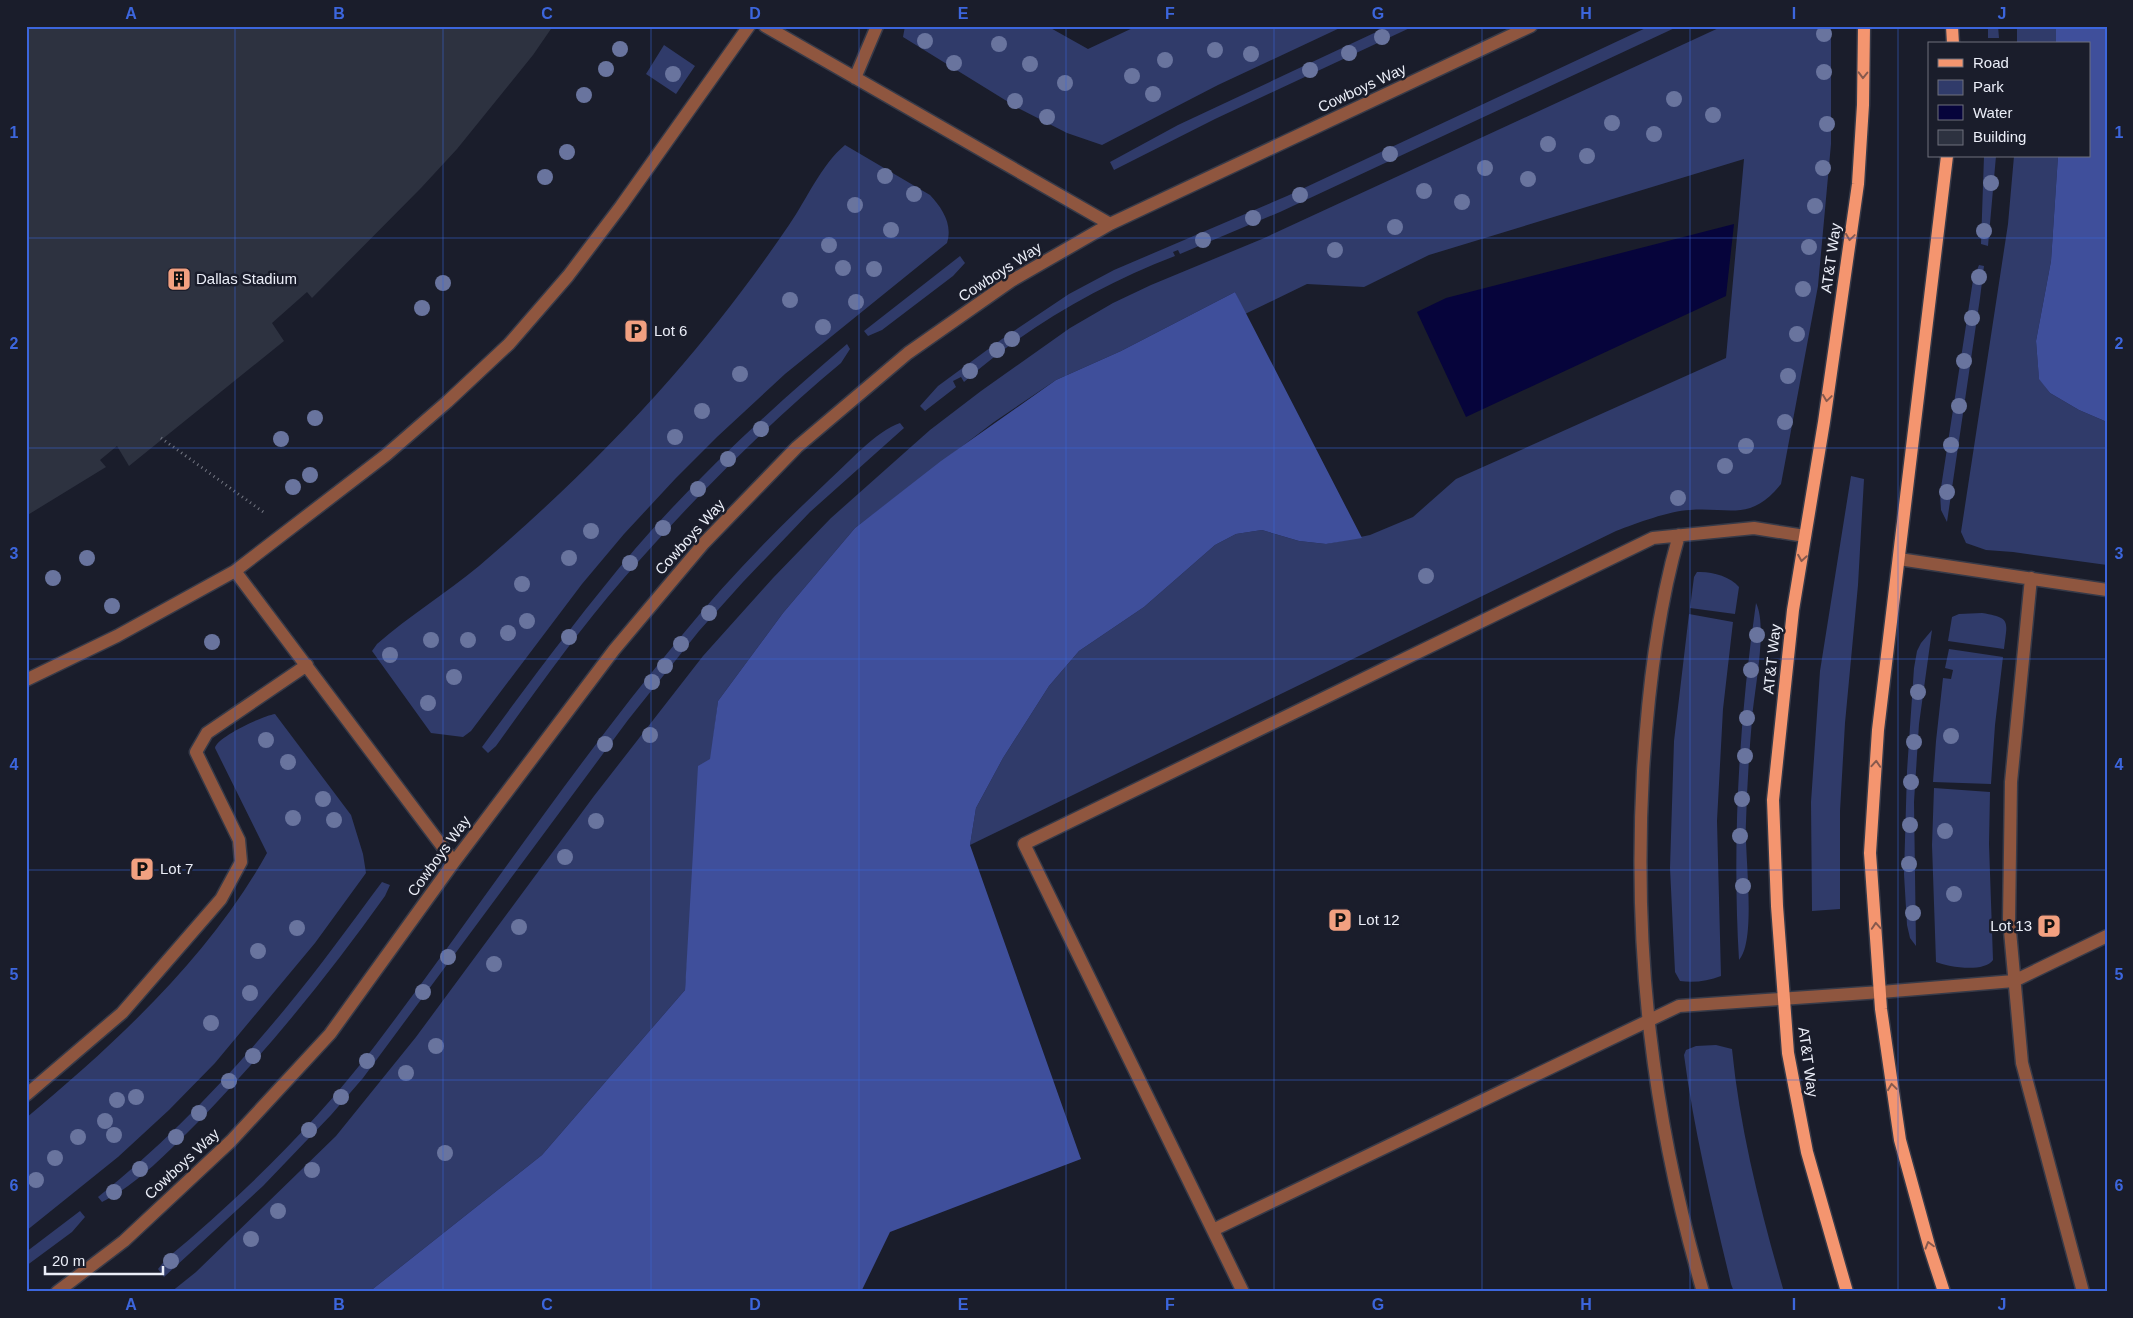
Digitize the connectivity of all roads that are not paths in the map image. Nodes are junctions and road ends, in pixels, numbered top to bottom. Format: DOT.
graph roads {
  1 [pos="749,26"];
  2 [pos="765,26"];
  3 [pos="877,26"];
  4 [pos="1531,26"];
  5 [pos="1864,26"];
  6 [pos="1952,26"];
  7 [pos="1953,42"];
  8 [pos="855,78"];
  9 [pos="1947,158"];
  10 [pos="1110,224"];
  11 [pos="1679,535"];
  12 [pos="1805,536"];
  13 [pos="1899,559"];
  14 [pos="235,571"];
  15 [pos="2031,578"];
  16 [pos="2107,590"];
  17 [pos="307,666"];
  18 [pos="26,680"];
  19 [pos="454,862"];
  20 [pos="2107,936"];
  21 [pos="2014,981"];
  22 [pos="1881,992"];
  23 [pos="1785,999"];
  24 [pos="1648,1021"];
  25 [pos="26,1095"];
  26 [pos="1213,1230"];
  27 [pos="57,1292"];
  28 [pos="1243,1292"];
  29 [pos="1703,1292"];
  30 [pos="1847,1292"];
  31 [pos="1944,1292"];
  32 [pos="2083,1292"];
  1 -- 14 [label="street"];
  2 -- 8 [label="street"];
  3 -- 8 [label="street"];
  4 -- 10 [label="street, Cowboys Way"];
  5 -- 12 [label="main road, AT&T Way, one-way"];
  6 -- 7 [label="main road"];
  8 -- 10 [label="street"];
  9 -- 13 [label="main road"];
  10 -- 19 [label="street, Cowboys Way"];
  11 -- 12 [label="street"];
  11 -- 24 [label="street"];
  11 -- 26 [label="street"];
  12 -- 23 [label="main road, AT&T Way, one-way"];
  13 -- 15 [label="street"];
  22 -- 13 [label="main road, one-way"];
  14 -- 17 [label="street"];
  14 -- 18 [label="street"];
  15 -- 16 [label="street"];
  15 -- 21 [label="street"];
  17 -- 19 [label="street"];
  17 -- 25 [label="street"];
  19 -- 27 [label="street, Cowboys Way"];
  20 -- 21 [label="street"];
  21 -- 22 [label="street"];
  21 -- 32 [label="street"];
  22 -- 23 [label="street"];
  31 -- 22 [label="main road, one-way"];
  23 -- 24 [label="street"];
  23 -- 30 [label="main road, AT&T Way"];
  24 -- 26 [label="street"];
  24 -- 29 [label="street"];
  26 -- 28 [label="street"];
}
